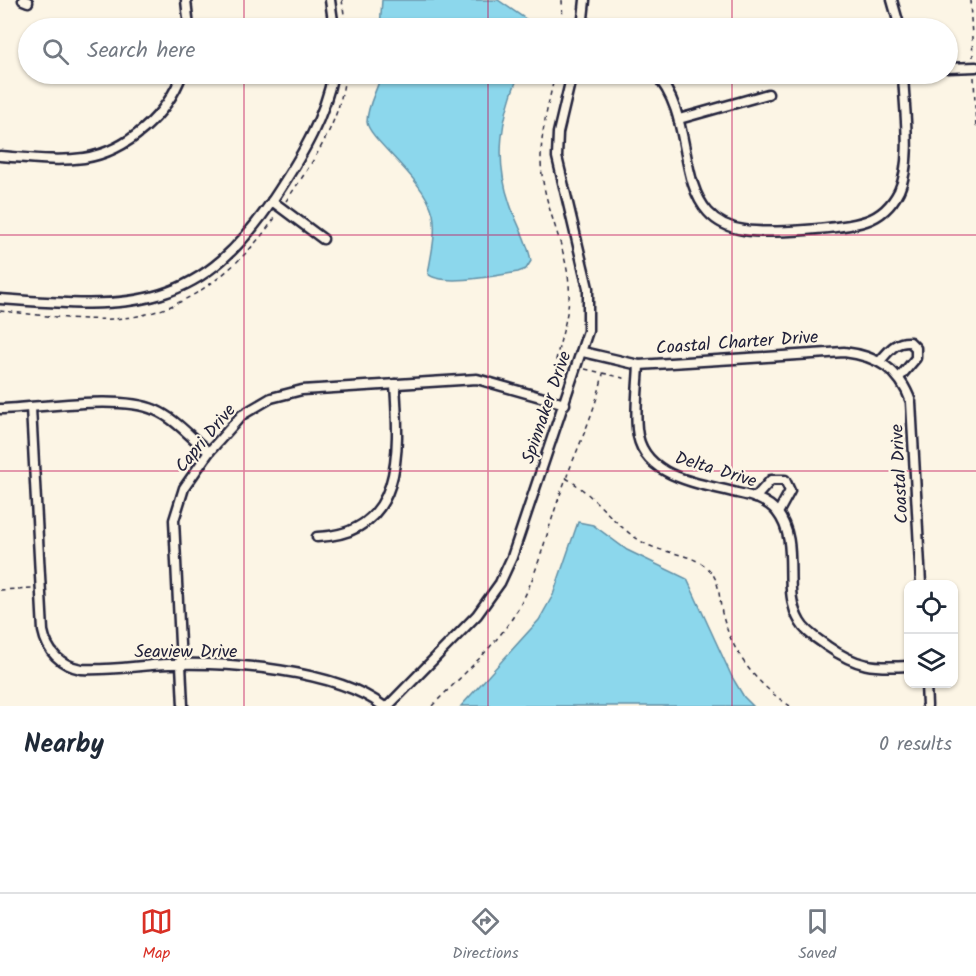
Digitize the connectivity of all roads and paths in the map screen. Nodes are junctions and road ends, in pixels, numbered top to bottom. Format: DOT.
graph roads {
  1 [pos="186,0"];
  2 [pos="330,0"];
  3 [pos="342,0"];
  4 [pos="562,0"];
  5 [pos="585,0"];
  6 [pos="892,0"];
  7 [pos="970,0"];
  8 [pos="188,18"];
  9 [pos="333,18"];
  10 [pos="345,18"];
  11 [pos="563,18"];
  12 [pos="583,18"];
  13 [pos="897,18"];
  14 [pos="975,62"];
  15 [pos="958,66"];
  16 [pos="974,78"];
  17 [pos="177,84"];
  18 [pos="330,84"];
  19 [pos="343,84"];
  20 [pos="553,84"];
  21 [pos="570,84"];
  22 [pos="663,84"];
  23 [pos="903,84"];
  24 [pos="768,94"];
  25 [pos="679,119"];
  26 [pos="976,130"];
  27 [pos="0,156"];
  28 [pos="272,201"];
  29 [pos="287,201"];
  30 [pos="323,239"];
  31 [pos="0,298"];
  32 [pos="583,352"];
  33 [pos="880,361"];
  34 [pos="571,364"];
  35 [pos="639,365"];
  36 [pos="584,369"];
  37 [pos="890,369"];
  38 [pos="603,374"];
  39 [pos="899,378"];
  40 [pos="628,379"];
  41 [pos="395,384"];
  42 [pos="565,404"];
  43 [pos="31,408"];
  44 [pos="0,409"];
  45 [pos="209,452"];
  46 [pos="566,478"];
  47 [pos="755,498"];
  48 [pos="778,513"];
  49 [pos="317,537"];
  50 [pos="921,580"];
  51 [pos="40,588"];
  52 [pos="0,590"];
  53 [pos="180,664"];
  54 [pos="904,666"];
  55 [pos="926,688"];
  56 [pos="183,706"];
  57 [pos="386,706"];
  58 [pos="432,706"];
  59 [pos="790,706"];
  60 [pos="927,706"];
  1 -- 8 [label="street"];
  2 -- 9 [label="street"];
  3 -- 10 [label="path"];
  4 -- 11 [label="path"];
  5 -- 12 [label="street"];
  6 -- 13 [label="street"];
  7 -- 14 [label="path"];
  14 -- 15 [label="street"];
  16 -- 26 [label="path"];
  17 -- 27 [label="street"];
  18 -- 28 [label="street"];
  19 -- 29 [label="path"];
  20 -- 34 [label="path"];
  21 -- 32 [label="street, Spinnaker Drive"];
  22 -- 25 [label="street"];
  23 -- 25 [label="street"];
  24 -- 25 [label="street"];
  28 -- 30 [label="street"];
  28 -- 31 [label="street"];
  32 -- 35 [label="street, Coastal Charter Drive"];
  32 -- 42 [label="street, Spinnaker Drive"];
  33 -- 35 [label="street, Coastal Charter Drive"];
  33 -- 37 [label="street, Coastal Charter Drive"];
  33 -- 39 [label="street"];
  35 -- 47 [label="street, Delta Drive"];
  36 -- 38 [label="path"];
  37 -- 39 [label="street, Coastal Drive"];
  38 -- 40 [label="path"];
  38 -- 46 [label="path"];
  39 -- 50 [label="street, Coastal Drive"];
  41 -- 42 [label="street, Capri Drive"];
  41 -- 45 [label="street, Capri Drive"];
  41 -- 49 [label="street"];
  42 -- 57 [label="street, Spinnaker Drive"];
  43 -- 44 [label="street"];
  43 -- 45 [label="street"];
  43 -- 51 [label="street, Seaview Drive"];
  45 -- 53 [label="street, Capri Drive"];
  46 -- 58 [label="path"];
  46 -- 59 [label="path"];
  47 -- 48 [label="street, Delta Drive"];
  47 -- 48 [label="street"];
  48 -- 54 [label="street"];
  51 -- 52 [label="path"];
  51 -- 53 [label="street, Seaview Drive"];
  53 -- 56 [label="street, Capri Drive"];
  53 -- 57 [label="street, Seaview Drive"];
  55 -- 60 [label="street"];
}
